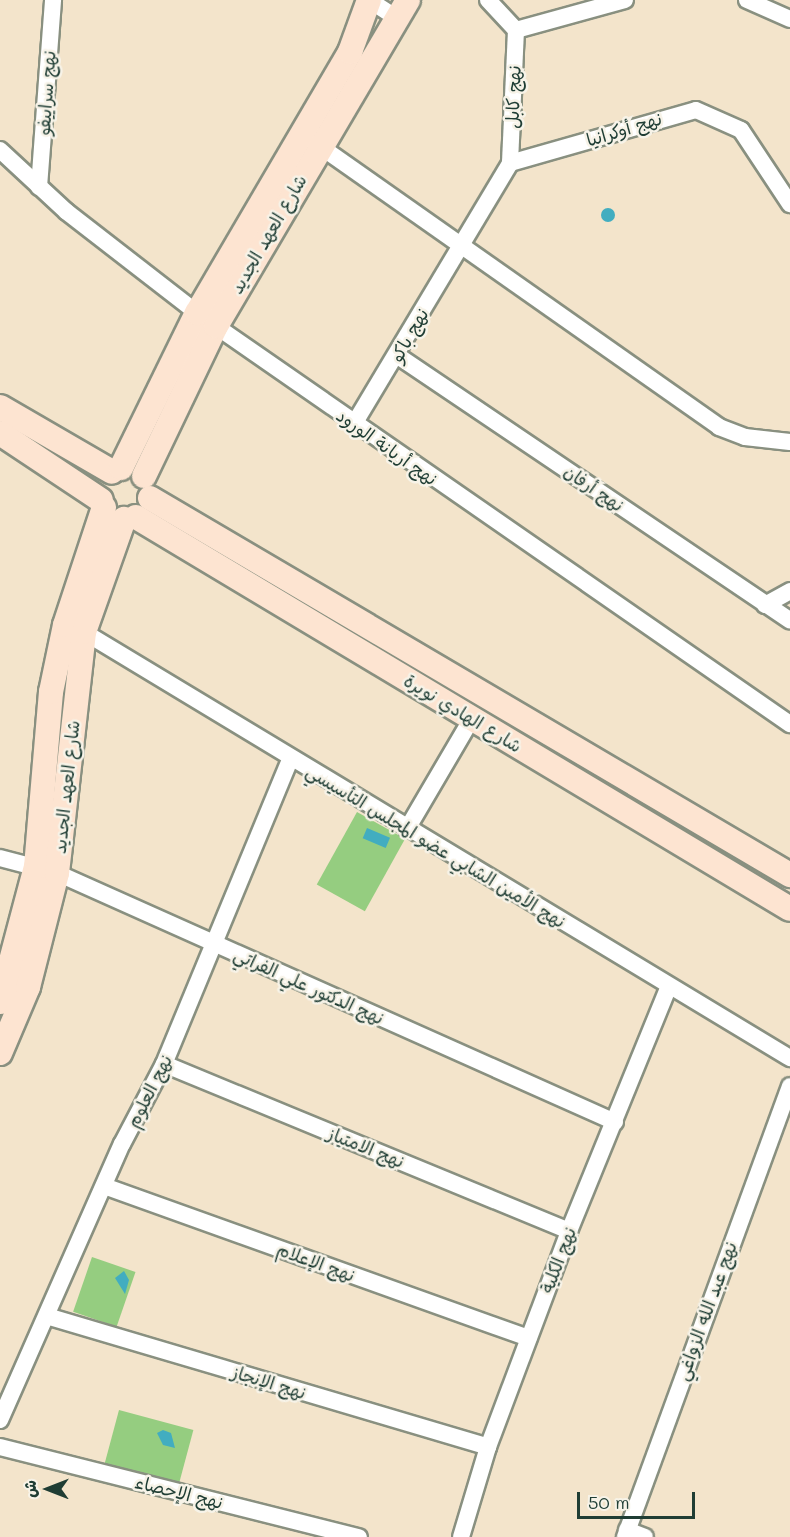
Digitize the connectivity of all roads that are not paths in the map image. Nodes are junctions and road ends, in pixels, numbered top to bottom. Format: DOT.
graph roads {
  1 [pos="53,0"];
  2 [pos="369,0"];
  3 [pos="488,0"];
  4 [pos="625,0"];
  5 [pos="747,0"];
  6 [pos="403,9"];
  7 [pos="790,19"];
  8 [pos="516,30"];
  9 [pos="310,140"];
  10 [pos="0,150"];
  11 [pos="510,163"];
  12 [pos="39,187"];
  13 [pos="790,204"];
  14 [pos="461,244"];
  15 [pos="206,320"];
  16 [pos="398,356"];
  17 [pos="0,407"];
  18 [pos="354,424"];
  19 [pos="0,434"];
  20 [pos="790,442"];
  21 [pos="131,492"];
  22 [pos="102,503"];
  23 [pos="790,591"];
  24 [pos="765,604"];
  25 [pos="790,620"];
  26 [pos="84,632"];
  27 [pos="472,718"];
  28 [pos="790,724"];
  29 [pos="291,758"];
  30 [pos="407,829"];
  31 [pos="0,858"];
  32 [pos="46,870"];
  33 [pos="790,875"];
  34 [pos="790,909"];
  35 [pos="212,944"];
  36 [pos="668,988"];
  37 [pos="0,1002"];
  38 [pos="0,1053"];
  39 [pos="790,1058"];
  40 [pos="164,1064"];
  41 [pos="790,1086"];
  42 [pos="615,1122"];
  43 [pos="104,1186"];
  44 [pos="569,1231"];
  45 [pos="50,1317"];
  46 [pos="529,1338"];
  47 [pos="0,1420"];
  48 [pos="0,1447"];
  49 [pos="488,1447"];
  50 [pos="626,1534"];
  51 [pos="359,1537"];
  52 [pos="461,1537"];
  53 [pos="645,1537"];
  1 -- 12 [label="street, نهج سراييفو"];
  2 -- 6 [label="street"];
  2 -- 9 [label="main road, شارع العهد الجديد"];
  3 -- 8 [label="street"];
  4 -- 8 [label="street"];
  5 -- 7 [label="street"];
  6 -- 9 [label="main road, شارع العهد الجديد"];
  8 -- 11 [label="street, نهج كابل"];
  9 -- 14 [label="street"];
  9 -- 15 [label="main road, شارع العهد الجديد"];
  10 -- 12 [label="street, نهج أريانة الورود"];
  11 -- 13 [label="street, نهج أوكرانيا"];
  11 -- 14 [label="street"];
  12 -- 15 [label="street, نهج أريانة الورود"];
  14 -- 16 [label="street, نهج باكو"];
  14 -- 20 [label="street"];
  15 -- 18 [label="street, نهج أريانة الورود"];
  15 -- 21 [label="main road, شارع العهد الجديد"];
  16 -- 18 [label="street, نهج باكو"];
  16 -- 24 [label="street, نهج أرفان"];
  17 -- 21 [label="main road, شارع الهادي نويرة"];
  18 -- 28 [label="street, نهج أريانة الورود"];
  19 -- 22 [label="main road"];
  21 -- 22 [label="main road"];
  21 -- 22 [label="main road, شارع العهد الجديد"];
  21 -- 26 [label="main road, شارع العهد الجديد"];
  21 -- 27 [label="main road, شارع الهادي نويرة"];
  21 -- 33 [label="main road, شارع الهادي نويرة"];
  22 -- 32 [label="main road, شارع العهد الجديد"];
  23 -- 24 [label="street"];
  24 -- 25 [label="street, نهج أرفان"];
  26 -- 29 [label="street, نهج الأمين الشابي عضو المجلس التأسيسي"];
  26 -- 32 [label="main road, شارع العهد الجديد"];
  27 -- 30 [label="street"];
  27 -- 34 [label="main road, شارع الهادي نويرة"];
  29 -- 30 [label="street, نهج الأمين الشابي عضو المجلس التأسيسي"];
  29 -- 35 [label="street, نهج العلوم"];
  30 -- 36 [label="street, نهج الأمين الشابي عضو المجلس التأسيسي"];
  31 -- 32 [label="street, نهج الدكتور علي الفراتي"];
  32 -- 35 [label="street, نهج الدكتور علي الفراتي"];
  32 -- 37 [label="main road, شارع العهد الجديد"];
  32 -- 38 [label="main road, شارع العهد الجديد"];
  35 -- 40 [label="street, نهج العلوم"];
  35 -- 42 [label="street, نهج الدكتور علي الفراتي"];
  36 -- 39 [label="street, نهج الأمين الشابي عضو المجلس التأسيسي"];
  36 -- 42 [label="street, نهج الكلية"];
  40 -- 43 [label="street, نهج العلوم"];
  40 -- 44 [label="street, نهج الامتياز"];
  41 -- 50 [label="street, نهج عبد الله الزواغي"];
  42 -- 44 [label="street, نهج الكلية"];
  43 -- 45 [label="street, نهج العلوم"];
  43 -- 46 [label="street, نهج الإعلام"];
  44 -- 46 [label="street, نهج الكلية"];
  45 -- 47 [label="street, نهج العلوم"];
  45 -- 49 [label="street, نهج الإنجاز"];
  46 -- 49 [label="street, نهج الكلية"];
  48 -- 51 [label="street, نهج الإحصاء"];
  49 -- 52 [label="street, نهج الكلية"];
  50 -- 53 [label="street"];
}
